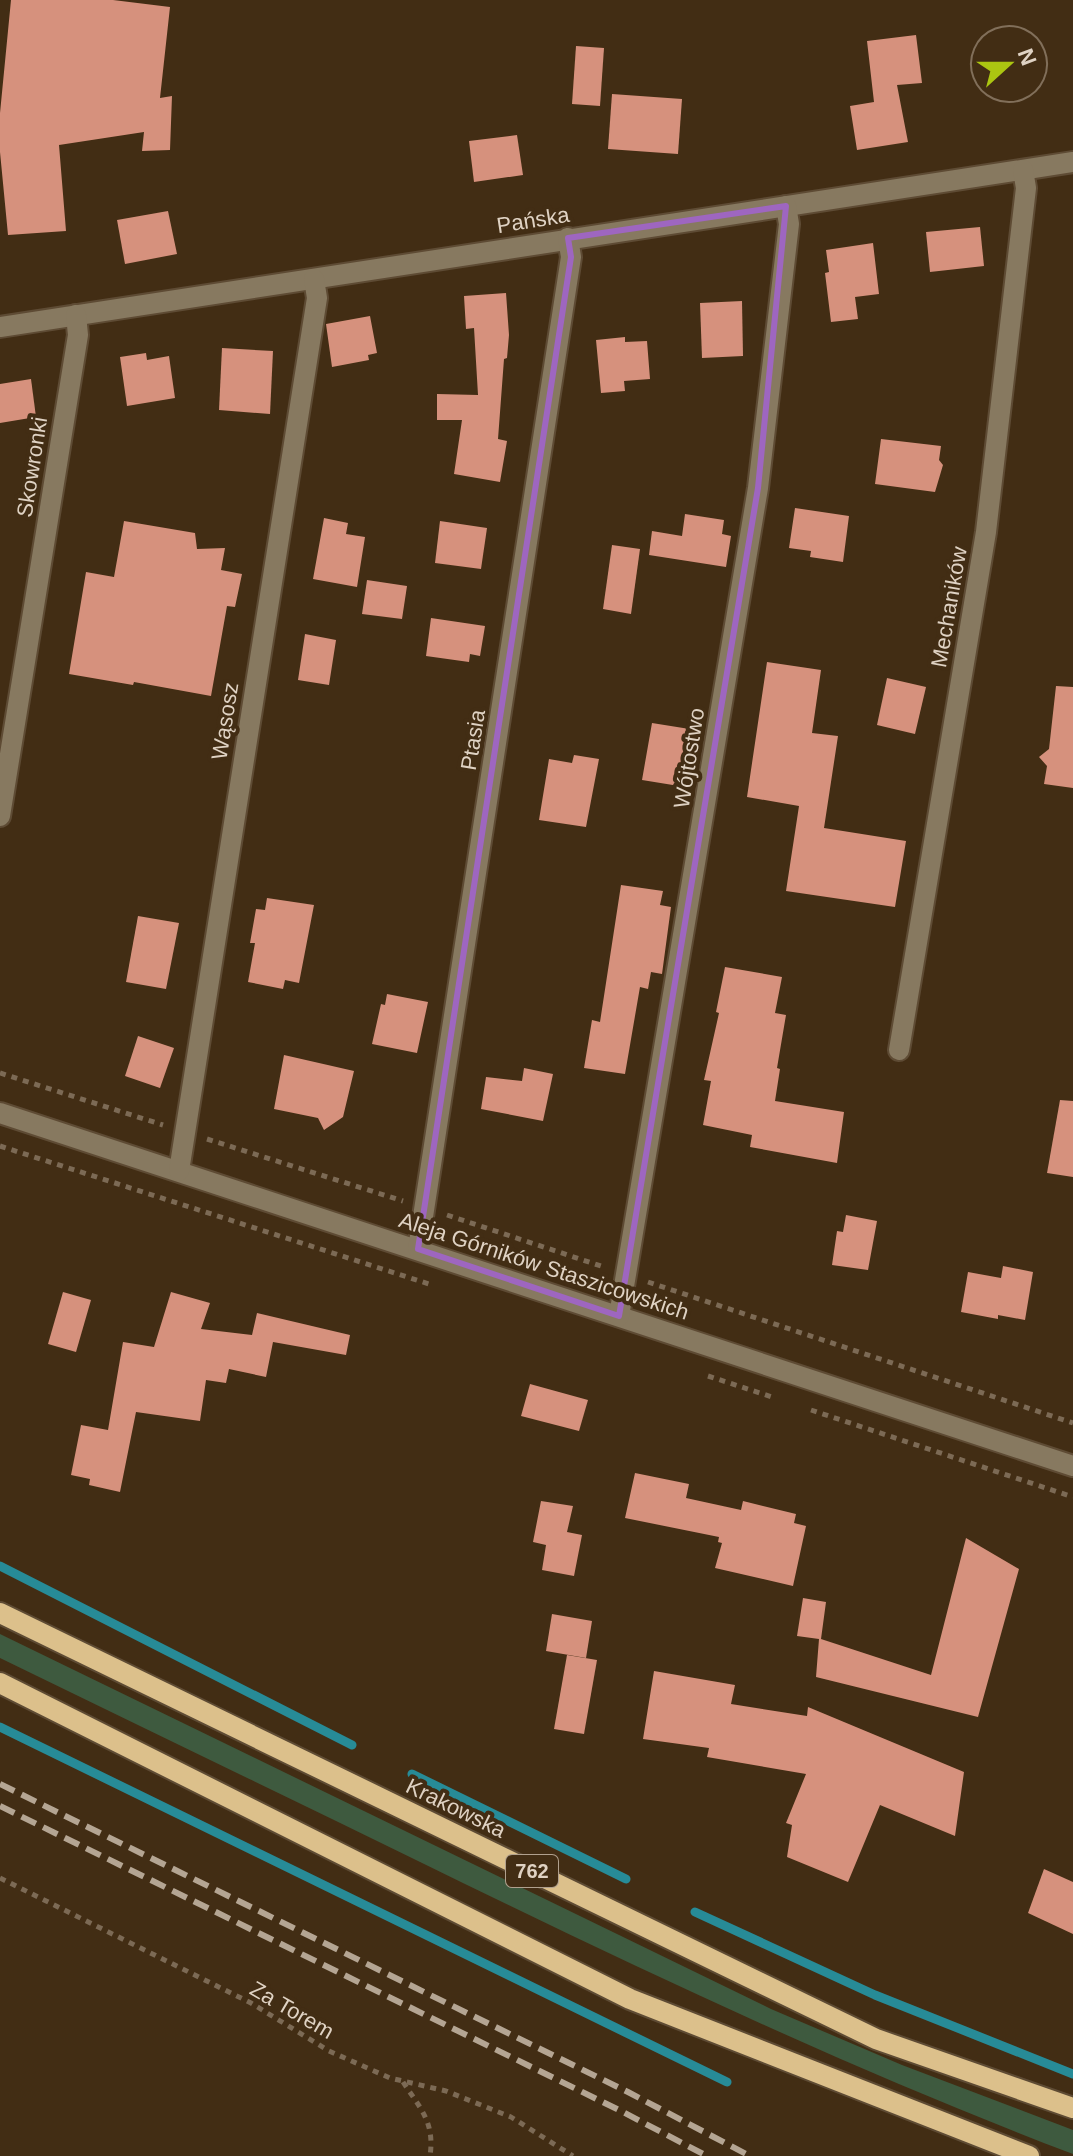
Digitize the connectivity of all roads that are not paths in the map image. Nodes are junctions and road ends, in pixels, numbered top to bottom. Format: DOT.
graph roads {
  1 [pos="1073,162"];
  2 [pos="1023,170"];
  3 [pos="786,206"];
  4 [pos="568,238"];
  5 [pos="314,279"];
  6 [pos="76,315"];
  7 [pos="0,327"];
  8 [pos="0,816"];
  9 [pos="899,1050"];
  10 [pos="0,1113"];
  11 [pos="179,1171"];
  12 [pos="418,1249"];
  13 [pos="619,1316"];
  14 [pos="1073,1466"];
  15 [pos="0,1613"];
  16 [pos="0,1683"];
  17 [pos="1073,2108"];
  18 [pos="1029,2156"];
  1 -- 2 [label="street, Pańska"];
  2 -- 3 [label="street, Pańska"];
  2 -- 9 [label="street, Mechaników"];
  3 -- 4 [label="street, Pańska"];
  3 -- 13 [label="street, Wójtostwo"];
  4 -- 5 [label="street, Pańska"];
  4 -- 12 [label="street, Ptasia"];
  5 -- 6 [label="street, Pańska"];
  5 -- 11 [label="street, Wąsosz"];
  6 -- 7 [label="street, Pańska"];
  6 -- 8 [label="street, Skowronki"];
  10 -- 11 [label="street, Aleja Górników Staszicowskich"];
  11 -- 12 [label="street, Aleja Górników Staszicowskich"];
  12 -- 13 [label="street, Aleja Górników Staszicowskich"];
  13 -- 14 [label="street, Aleja Górników Staszicowskich"];
  15 -- 17 [label="main road, Krakowska / 762"];
  16 -- 18 [label="main road"];
}
